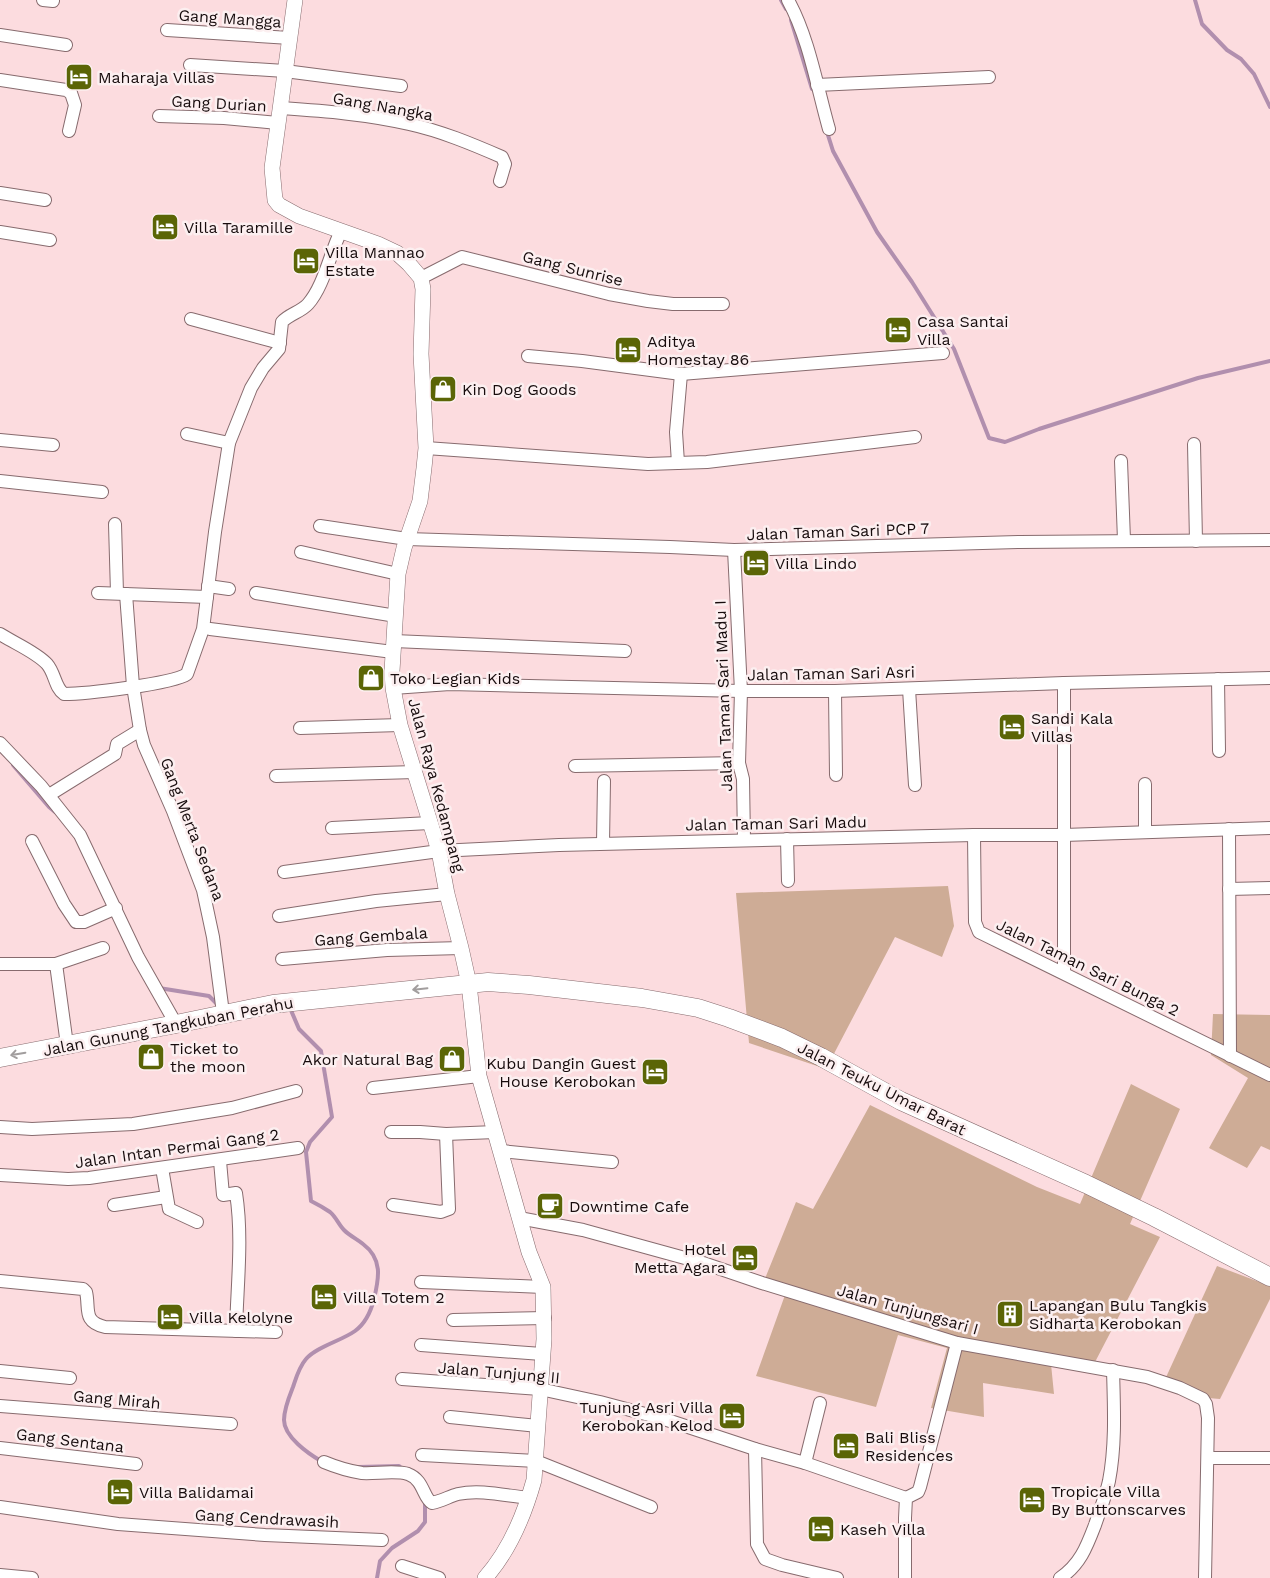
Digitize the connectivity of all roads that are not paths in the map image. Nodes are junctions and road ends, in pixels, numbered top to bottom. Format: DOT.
graph roads {
  1 [pos="295,0"];
  2 [pos="788,0"];
  3 [pos="168,30"];
  4 [pos="0,35"];
  5 [pos="290,38"];
  6 [pos="66,45"];
  7 [pos="190,65"];
  8 [pos="285,71"];
  9 [pos="989,77"];
  10 [pos="0,80"];
  11 [pos="817,85"];
  12 [pos="401,86"];
  13 [pos="159,116"];
  14 [pos="279,116"];
  15 [pos="830,129"];
  16 [pos="69,130"];
  17 [pos="500,181"];
  18 [pos="0,193"];
  19 [pos="45,200"];
  20 [pos="341,231"];
  21 [pos="0,232"];
  22 [pos="50,240"];
  23 [pos="421,278"];
  24 [pos="723,304"];
  25 [pos="191,319"];
  26 [pos="280,343"];
  27 [pos="943,353"];
  28 [pos="528,356"];
  29 [pos="682,374"];
  30 [pos="187,434"];
  31 [pos="915,437"];
  32 [pos="0,440"];
  33 [pos="229,443"];
  34 [pos="1194,444"];
  35 [pos="53,445"];
  36 [pos="426,448"];
  37 [pos="1121,461"];
  38 [pos="678,463"];
  39 [pos="0,481"];
  40 [pos="102,492"];
  41 [pos="115,524"];
  42 [pos="320,526"];
  43 [pos="408,540"];
  44 [pos="1124,540"];
  45 [pos="1270,540"];
  46 [pos="1196,541"];
  47 [pos="734,550"];
  48 [pos="301,552"];
  49 [pos="398,574"];
  50 [pos="230,589"];
  51 [pos="98,592"];
  52 [pos="208,592"];
  53 [pos="256,592"];
  54 [pos="122,593"];
  55 [pos="396,616"];
  56 [pos="210,629"];
  57 [pos="0,634"];
  58 [pos="394,646"];
  59 [pos="625,651"];
  60 [pos="1270,678"];
  61 [pos="1218,679"];
  62 [pos="1064,683"];
  63 [pos="133,686"];
  64 [pos="393,688"];
  65 [pos="909,688"];
  66 [pos="741,691"];
  67 [pos="835,691"];
  68 [pos="400,725"];
  69 [pos="300,728"];
  70 [pos="140,730"];
  71 [pos="0,743"];
  72 [pos="1219,751"];
  73 [pos="739,763"];
  74 [pos="575,766"];
  75 [pos="415,772"];
  76 [pos="836,775"];
  77 [pos="276,776"];
  78 [pos="604,781"];
  79 [pos="1145,784"];
  80 [pos="915,785"];
  81 [pos="49,795"];
  82 [pos="430,823"];
  83 [pos="332,828"];
  84 [pos="1270,828"];
  85 [pos="1230,829"];
  86 [pos="1146,832"];
  87 [pos="974,835"];
  88 [pos="1064,835"];
  89 [pos="787,839"];
  90 [pos="744,840"];
  91 [pos="32,841"];
  92 [pos="603,843"];
  93 [pos="439,851"];
  94 [pos="284,872"];
  95 [pos="788,881"];
  96 [pos="1230,888"];
  97 [pos="1270,888"];
  98 [pos="447,894"];
  99 [pos="116,908"];
  100 [pos="279,916"];
  101 [pos="103,948"];
  102 [pos="461,948"];
  103 [pos="282,959"];
  104 [pos="0,964"];
  105 [pos="56,964"];
  106 [pos="1064,972"];
  107 [pos="469,984"];
  108 [pos="223,1013"];
  109 [pos="176,1024"];
  110 [pos="67,1045"];
  111 [pos="1230,1056"];
  112 [pos="0,1058"];
  113 [pos="1270,1075"];
  114 [pos="479,1076"];
  115 [pos="373,1088"];
  116 [pos="296,1091"];
  117 [pos="0,1127"];
  118 [pos="391,1132"];
  119 [pos="495,1132"];
  120 [pos="446,1134"];
  121 [pos="298,1148"];
  122 [pos="501,1151"];
  123 [pos="220,1161"];
  124 [pos="612,1162"];
  125 [pos="162,1168"];
  126 [pos="0,1175"];
  127 [pos="166,1196"];
  128 [pos="393,1204"];
  129 [pos="114,1205"];
  130 [pos="519,1218"];
  131 [pos="197,1222"];
  132 [pos="1270,1277"];
  133 [pos="0,1281"];
  134 [pos="421,1282"];
  135 [pos="544,1288"];
  136 [pos="545,1318"];
  137 [pos="453,1320"];
  138 [pos="236,1331"];
  139 [pos="276,1332"];
  140 [pos="957,1343"];
  141 [pos="421,1345"];
  142 [pos="542,1354"];
  143 [pos="1113,1370"];
  144 [pos="0,1371"];
  145 [pos="70,1378"];
  146 [pos="402,1379"];
  147 [pos="540,1388"];
  148 [pos="820,1403"];
  149 [pos="0,1406"];
  150 [pos="450,1417"];
  151 [pos="231,1424"];
  152 [pos="538,1426"];
  153 [pos="0,1448"];
  154 [pos="756,1449"];
  155 [pos="422,1455"];
  156 [pos="1208,1458"];
  157 [pos="1270,1458"];
  158 [pos="324,1462"];
  159 [pos="536,1462"];
  160 [pos="805,1463"];
  161 [pos="136,1464"];
  162 [pos="529,1498"];
  163 [pos="906,1498"];
  164 [pos="0,1507"];
  165 [pos="651,1507"];
  166 [pos="382,1540"];
  167 [pos="402,1566"];
  168 [pos="0,1575"];
  169 [pos="32,1578"];
  170 [pos="439,1578"];
  171 [pos="485,1578"];
  172 [pos="837,1578"];
  173 [pos="905,1578"];
  174 [pos="1060,1578"];
  175 [pos="1205,1578"];
  1 -- 5 [label="street"];
  2 -- 11 [label="street"];
  3 -- 5 [label="street, Gang Mangga"];
  4 -- 6 [label="street"];
  5 -- 8 [label="street"];
  7 -- 8 [label="street"];
  8 -- 12 [label="street"];
  8 -- 14 [label="street"];
  9 -- 11 [label="street"];
  10 -- 16 [label="street"];
  11 -- 15 [label="street"];
  13 -- 14 [label="street, Gang Durian"];
  14 -- 17 [label="street, Gang Nangka"];
  14 -- 20 [label="street"];
  18 -- 19 [label="street"];
  20 -- 23 [label="street"];
  20 -- 26 [label="street"];
  21 -- 22 [label="street"];
  23 -- 24 [label="street, Gang Sunrise"];
  23 -- 36 [label="street, Jalan Raya Kedampang"];
  25 -- 26 [label="street"];
  26 -- 33 [label="street"];
  27 -- 29 [label="street"];
  28 -- 29 [label="street"];
  29 -- 38 [label="street"];
  30 -- 33 [label="street"];
  31 -- 38 [label="street"];
  32 -- 35 [label="street"];
  33 -- 52 [label="street"];
  34 -- 46 [label="street"];
  36 -- 38 [label="street"];
  36 -- 43 [label="street, Jalan Raya Kedampang"];
  37 -- 44 [label="street"];
  39 -- 40 [label="street"];
  41 -- 54 [label="street, Gang Merta Sedana"];
  42 -- 43 [label="street, Jalan Taman Sari PCP 7"];
  43 -- 47 [label="street, Jalan Taman Sari PCP 7"];
  43 -- 49 [label="street, Jalan Raya Kedampang"];
  44 -- 46 [label="street, Jalan Taman Sari PCP 7"];
  44 -- 47 [label="street, Jalan Taman Sari PCP 7"];
  45 -- 46 [label="street, Jalan Taman Sari PCP 7"];
  47 -- 66 [label="street, Jalan Taman Sari Madu I"];
  48 -- 49 [label="street"];
  49 -- 55 [label="street, Jalan Raya Kedampang"];
  50 -- 52 [label="street"];
  51 -- 54 [label="street"];
  52 -- 54 [label="street"];
  52 -- 63 [label="street"];
  53 -- 55 [label="street"];
  54 -- 63 [label="street, Gang Merta Sedana"];
  55 -- 58 [label="street, Jalan Raya Kedampang"];
  56 -- 58 [label="street"];
  57 -- 63 [label="street"];
  58 -- 59 [label="street"];
  58 -- 64 [label="street, Jalan Raya Kedampang"];
  60 -- 61 [label="street, Jalan Taman Sari Asri"];
  61 -- 62 [label="street, Jalan Taman Sari Asri"];
  61 -- 72 [label="street"];
  62 -- 65 [label="street, Jalan Taman Sari Asri"];
  62 -- 88 [label="street"];
  63 -- 70 [label="street, Gang Merta Sedana"];
  64 -- 66 [label="street, Jalan Taman Sari Asri"];
  64 -- 68 [label="street, Jalan Raya Kedampang"];
  65 -- 67 [label="street, Jalan Taman Sari Asri"];
  65 -- 80 [label="street"];
  66 -- 67 [label="street, Jalan Taman Sari Asri"];
  66 -- 73 [label="street, Jalan Taman Sari Madu I"];
  67 -- 76 [label="street"];
  68 -- 69 [label="street"];
  68 -- 75 [label="street, Jalan Raya Kedampang"];
  70 -- 81 [label="street"];
  70 -- 108 [label="street, Gang Merta Sedana"];
  71 -- 81 [label="street"];
  73 -- 74 [label="street"];
  73 -- 90 [label="street, Jalan Taman Sari Madu I"];
  75 -- 77 [label="street"];
  75 -- 82 [label="street, Jalan Raya Kedampang"];
  78 -- 92 [label="street"];
  79 -- 86 [label="street"];
  81 -- 99 [label="street"];
  82 -- 83 [label="street"];
  82 -- 93 [label="street, Jalan Raya Kedampang"];
  84 -- 85 [label="street, Jalan Taman Sari Madu"];
  85 -- 86 [label="street, Jalan Taman Sari Madu"];
  85 -- 96 [label="street"];
  86 -- 88 [label="street, Jalan Taman Sari Madu"];
  87 -- 88 [label="street, Jalan Taman Sari Madu"];
  87 -- 89 [label="street, Jalan Taman Sari Madu"];
  87 -- 106 [label="street, Jalan Taman Sari Bunga 2"];
  88 -- 106 [label="street"];
  89 -- 90 [label="street, Jalan Taman Sari Madu"];
  89 -- 95 [label="street"];
  90 -- 92 [label="street, Jalan Taman Sari Madu"];
  91 -- 99 [label="street"];
  92 -- 93 [label="street, Jalan Taman Sari Madu"];
  93 -- 94 [label="street, Jalan Taman Sari Madu"];
  93 -- 98 [label="street, Jalan Raya Kedampang"];
  96 -- 97 [label="street"];
  96 -- 111 [label="street"];
  98 -- 100 [label="street"];
  98 -- 102 [label="street, Jalan Raya Kedampang"];
  99 -- 109 [label="street"];
  101 -- 105 [label="street"];
  102 -- 103 [label="street, Gang Gembala"];
  102 -- 107 [label="street, Jalan Raya Kedampang"];
  104 -- 105 [label="street"];
  105 -- 110 [label="street"];
  106 -- 111 [label="street, Jalan Taman Sari Bunga 2"];
  107 -- 108 [label="main road, Jalan Gunung Tangkuban Perahu, one-way"];
  107 -- 114 [label="street"];
  107 -- 132 [label="main road, Jalan Teuku Umar Barat"];
  108 -- 109 [label="main road, Jalan Gunung Tangkuban Perahu"];
  109 -- 110 [label="main road, Jalan Gunung Tangkuban Perahu"];
  110 -- 112 [label="main road, Jalan Gunung Tangkuban Perahu, one-way"];
  111 -- 113 [label="street, Jalan Taman Sari Bunga 2"];
  114 -- 115 [label="street"];
  114 -- 119 [label="street"];
  116 -- 117 [label="street"];
  118 -- 120 [label="street"];
  119 -- 120 [label="street"];
  119 -- 122 [label="street"];
  120 -- 128 [label="street"];
  121 -- 123 [label="street, Jalan Intan Permai Gang 2"];
  122 -- 124 [label="street"];
  122 -- 130 [label="street"];
  123 -- 125 [label="street, Jalan Intan Permai Gang 2"];
  123 -- 138 [label="street"];
  125 -- 126 [label="street, Jalan Intan Permai Gang 2"];
  125 -- 127 [label="street"];
  127 -- 129 [label="street"];
  127 -- 131 [label="street"];
  130 -- 135 [label="street"];
  130 -- 140 [label="street, Jalan Tunjungsari I"];
  133 -- 138 [label="street"];
  134 -- 135 [label="street"];
  135 -- 136 [label="street"];
  136 -- 137 [label="street"];
  136 -- 142 [label="street"];
  138 -- 139 [label="street"];
  140 -- 143 [label="street, Jalan Tunjungsari I"];
  140 -- 163 [label="street"];
  141 -- 142 [label="street"];
  142 -- 147 [label="street"];
  143 -- 156 [label="street, Jalan Tunjungsari I"];
  143 -- 174 [label="street"];
  144 -- 145 [label="street"];
  146 -- 147 [label="street, Jalan Tunjung II"];
  147 -- 152 [label="street"];
  147 -- 154 [label="street, Jalan Tunjung II"];
  148 -- 160 [label="street"];
  149 -- 151 [label="street, Gang Mirah"];
  150 -- 152 [label="street"];
  152 -- 159 [label="street"];
  153 -- 161 [label="street, Gang Sentana"];
  154 -- 160 [label="street, Jalan Tunjung II"];
  154 -- 172 [label="street"];
  155 -- 159 [label="street"];
  156 -- 157 [label="street"];
  156 -- 175 [label="street, Jalan Tunjungsari I"];
  158 -- 162 [label="street"];
  159 -- 162 [label="street"];
  159 -- 165 [label="street"];
  160 -- 163 [label="street, Jalan Tunjung II"];
  162 -- 171 [label="street"];
  163 -- 173 [label="street"];
  164 -- 166 [label="street, Gang Cendrawasih"];
  167 -- 170 [label="street"];
  168 -- 169 [label="street"];
}
